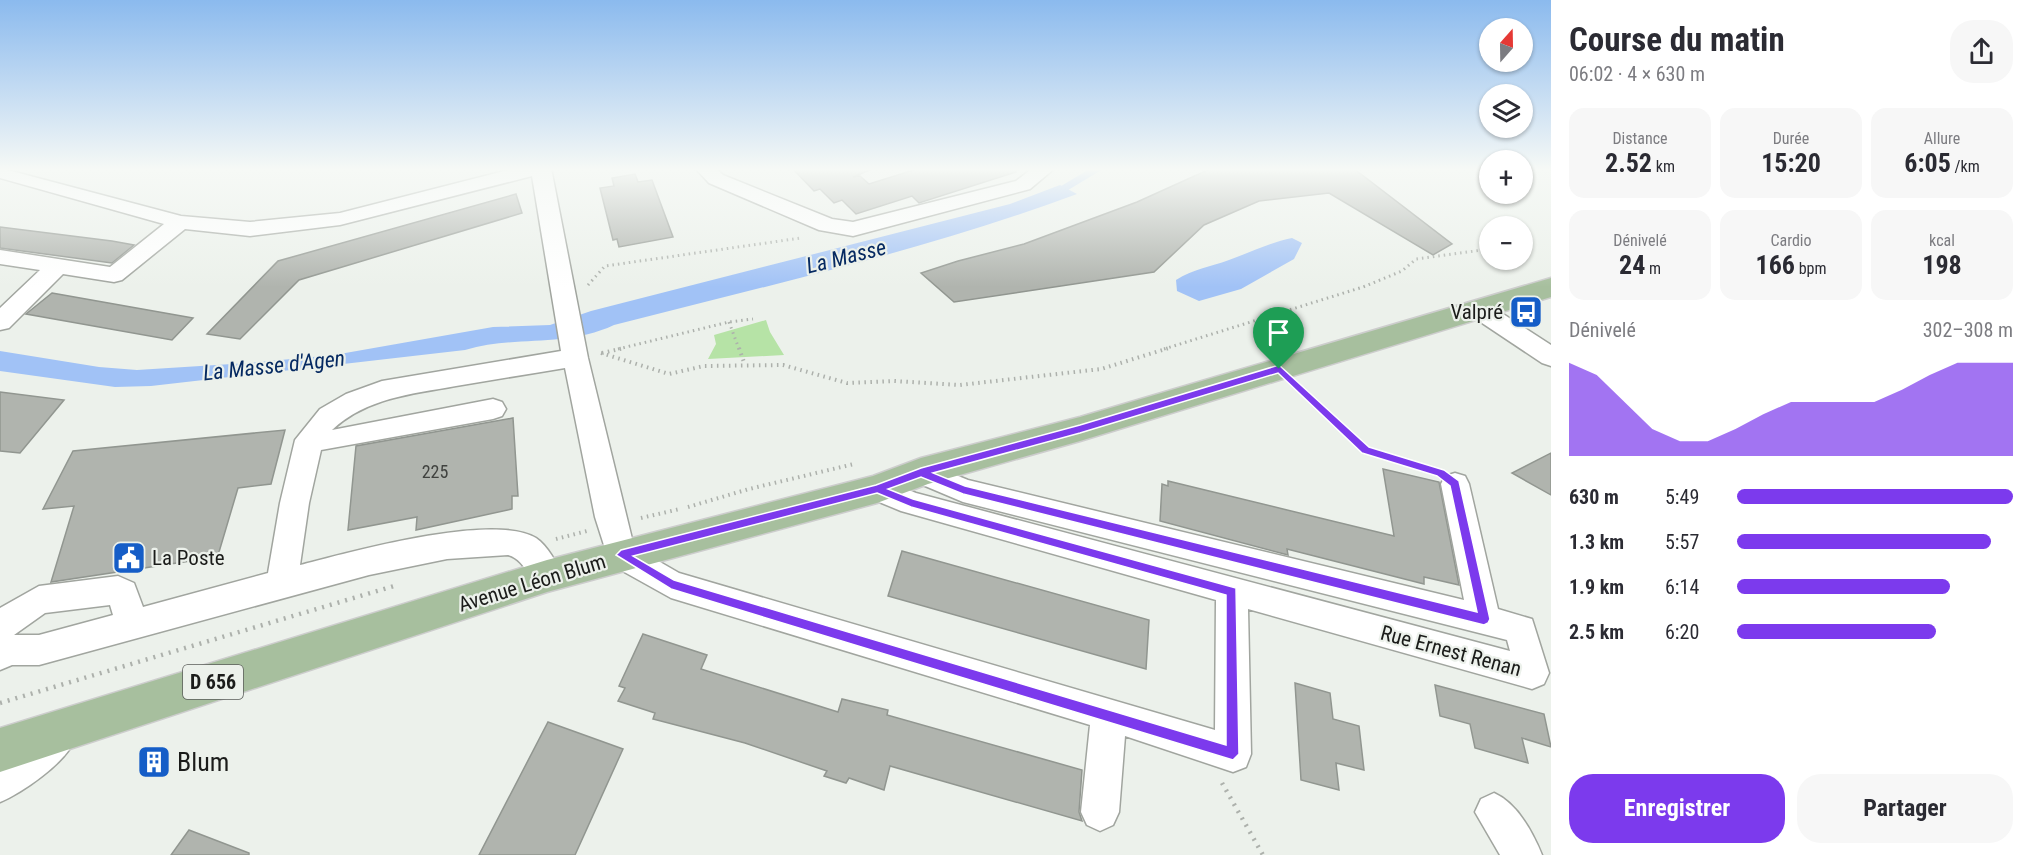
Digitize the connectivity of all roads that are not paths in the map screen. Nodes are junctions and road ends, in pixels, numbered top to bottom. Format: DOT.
graph roads {
  1 [pos="127,208"];
  2 [pos="384,208"];
  3 [pos="548,208"];
  4 [pos="786,208"];
  5 [pos="934,208"];
  6 [pos="180,222"];
  7 [pos="0,257"];
  8 [pos="57,267"];
  9 [pos="1551,287"];
  10 [pos="1478,309"];
  11 [pos="0,322"];
  12 [pos="582,352"];
  13 [pos="1551,357"];
  14 [pos="493,409"];
  15 [pos="309,440"];
  16 [pos="921,472"];
  17 [pos="1455,484"];
  18 [pos="877,489"];
  19 [pos="621,555"];
  20 [pos="547,576"];
  21 [pos="282,583"];
  22 [pos="1232,592"];
  23 [pos="1484,619"];
  24 [pos="128,627"];
  25 [pos="1,641"];
  26 [pos="1109,714"];
  27 [pos="81,722"];
  28 [pos="0,750"];
  29 [pos="0,784"];
  30 [pos="1100,812"];
  31 [pos="1494,812"];
  32 [pos="1523,855"];
  1 -- 6 [label="street"];
  2 -- 6 [label="street"];
  3 -- 12 [label="street"];
  4 -- 5 [label="street"];
  6 -- 8 [label="street"];
  7 -- 8 [label="street"];
  8 -- 11 [label="street"];
  9 -- 10 [label="main road, Avenue Léon Blum / D 656"];
  10 -- 13 [label="street"];
  10 -- 16 [label="main road, Avenue Léon Blum / D 656"];
  12 -- 15 [label="street"];
  12 -- 19 [label="street"];
  14 -- 15 [label="street"];
  15 -- 21 [label="street"];
  16 -- 18 [label="main road, Avenue Léon Blum / D 656"];
  16 -- 23 [label="street, Rue Ernest Renan"];
  17 -- 23 [label="street"];
  18 -- 19 [label="main road, Avenue Léon Blum / D 656"];
  18 -- 22 [label="street, Rue Ernest Renan"];
  19 -- 20 [label="main road, Avenue Léon Blum / D 656"];
  19 -- 26 [label="street"];
  20 -- 21 [label="street"];
  20 -- 27 [label="main road, Avenue Léon Blum / D 656"];
  21 -- 24 [label="street"];
  22 -- 23 [label="street, Rue Ernest Renan"];
  22 -- 26 [label="street"];
  24 -- 25 [label="street"];
  24 -- 25 [label="street"];
  26 -- 30 [label="street"];
  27 -- 28 [label="main road, Avenue Léon Blum / D 656"];
  27 -- 29 [label="street"];
  31 -- 32 [label="street"];
}
